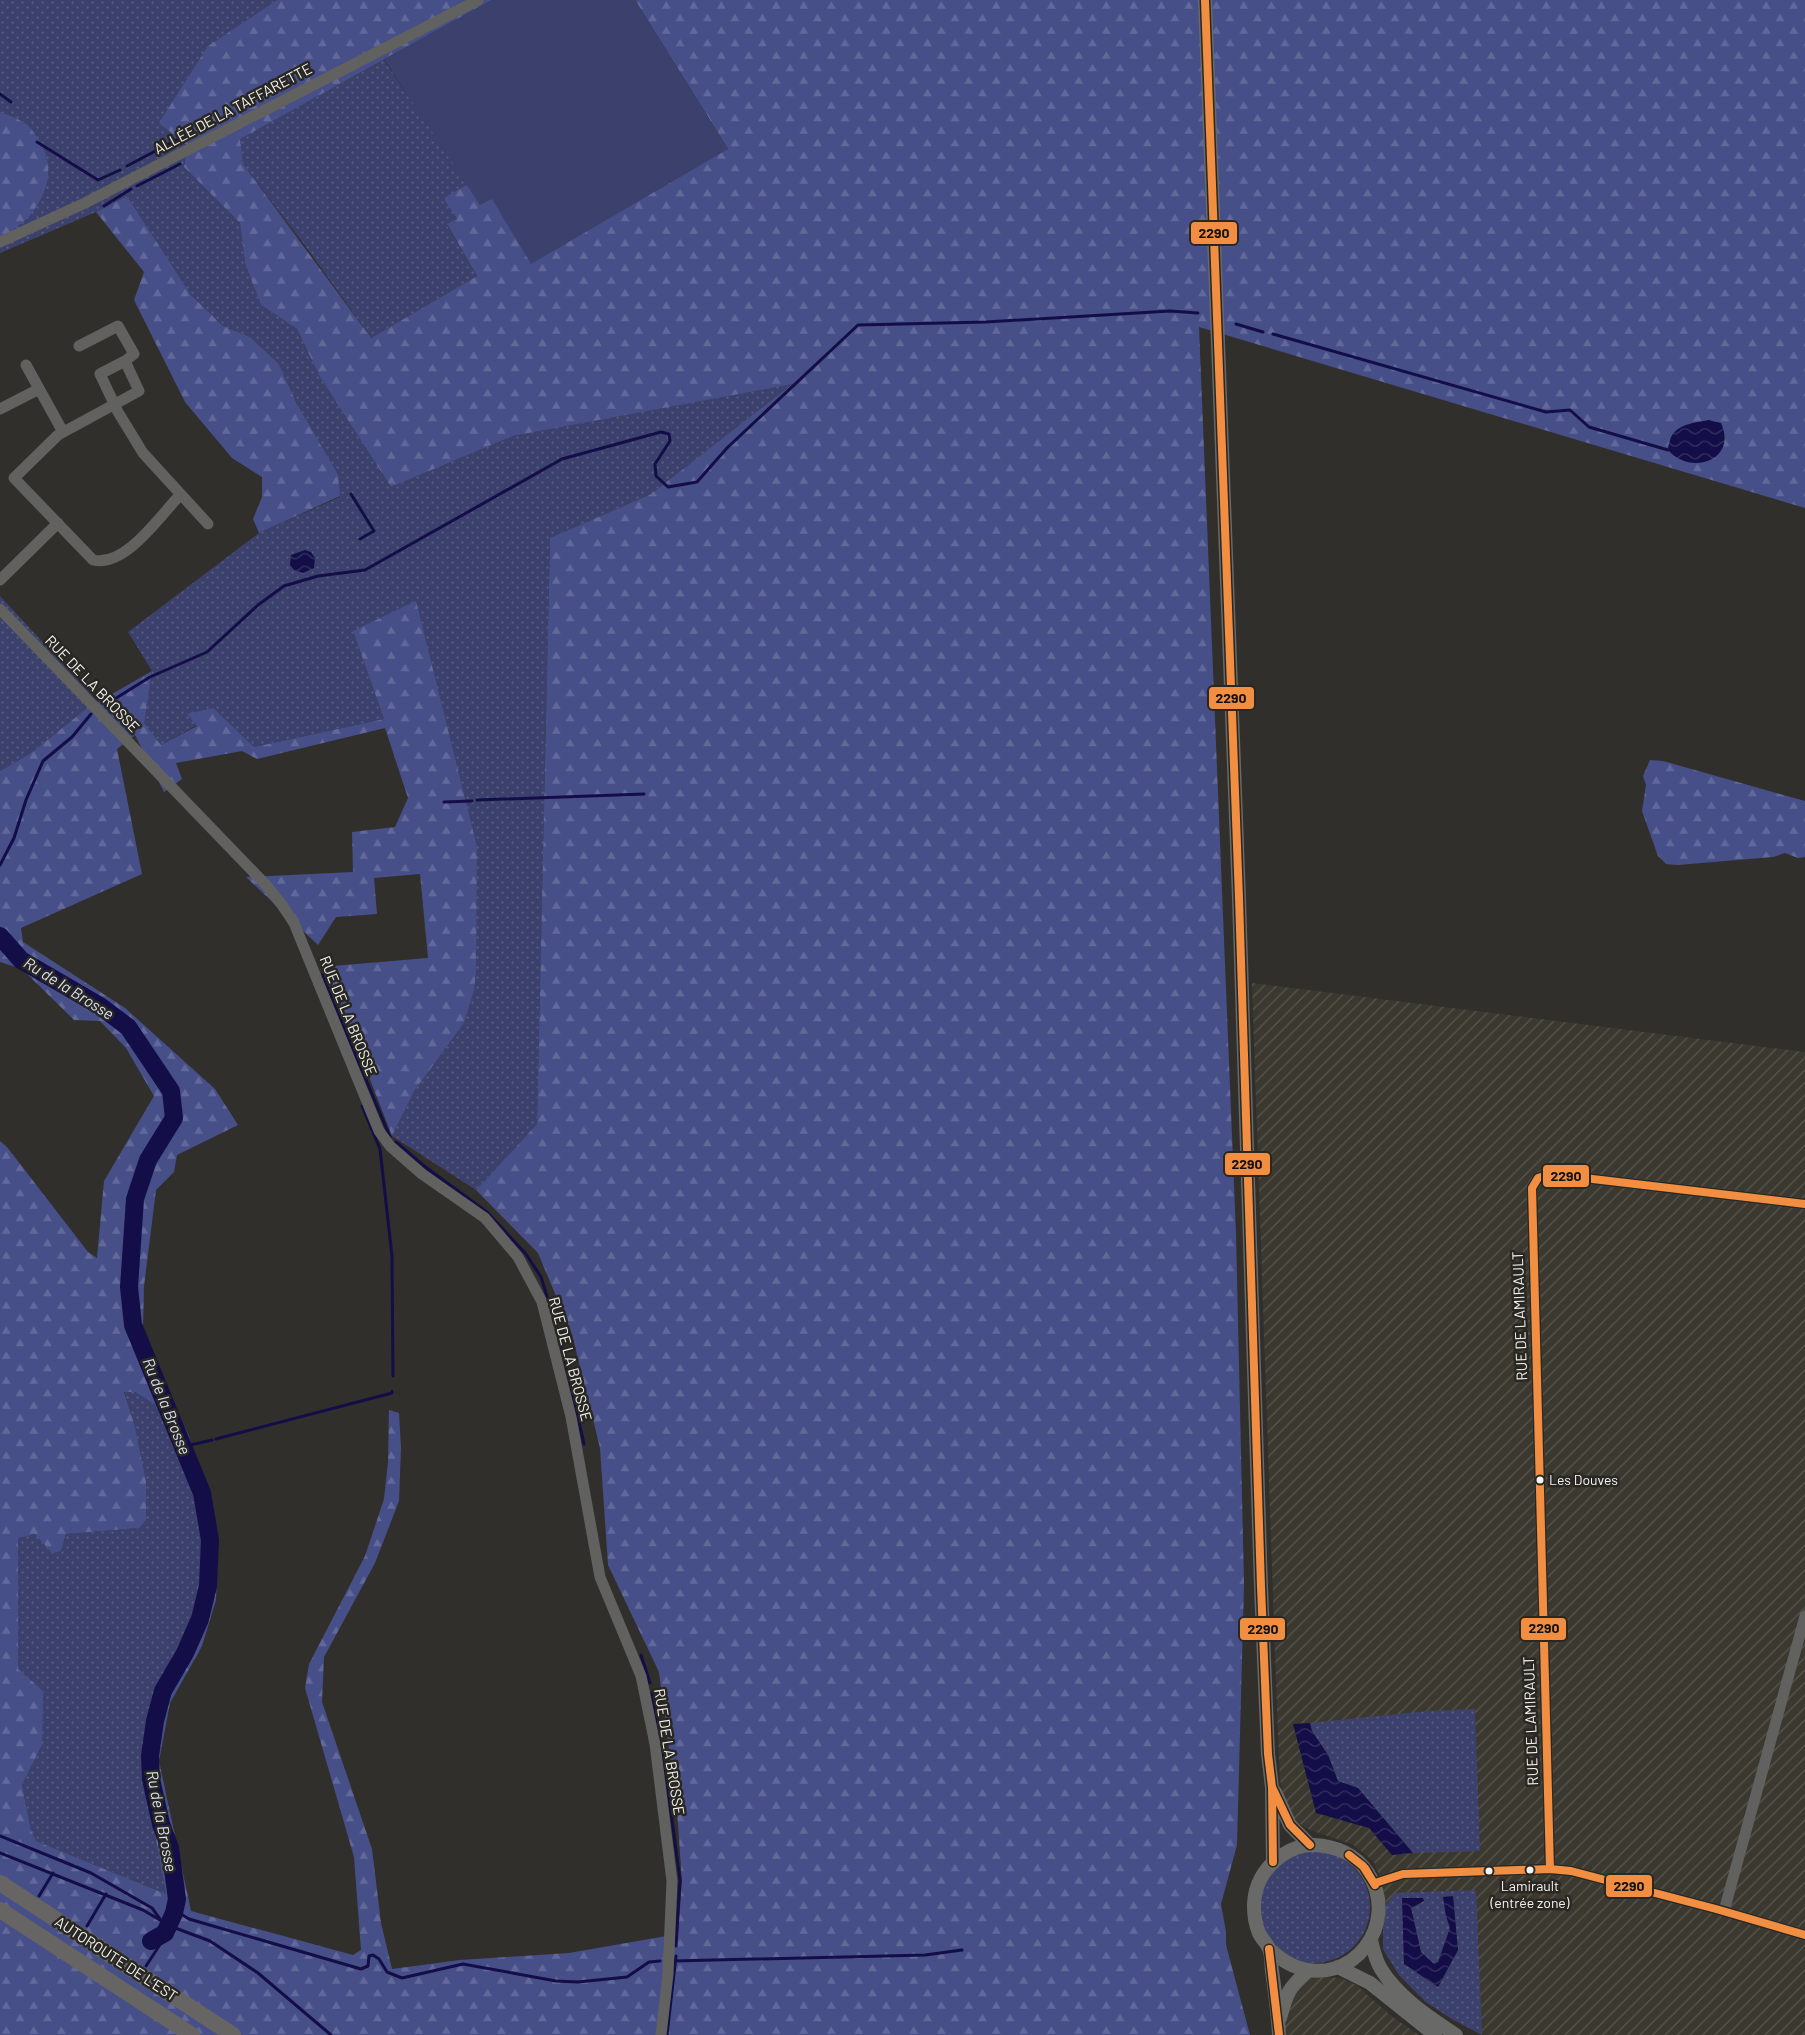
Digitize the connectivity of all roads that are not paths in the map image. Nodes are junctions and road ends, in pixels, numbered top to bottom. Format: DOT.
graph roads {
  1 [pos="478,0"];
  2 [pos="1205,0"];
  3 [pos="0,242"];
  4 [pos="79,346"];
  5 [pos="125,361"];
  6 [pos="26,365"];
  7 [pos="39,389"];
  8 [pos="114,405"];
  9 [pos="0,409"];
  10 [pos="64,432"];
  11 [pos="180,495"];
  12 [pos="58,523"];
  13 [pos="208,524"];
  14 [pos="0,580"];
  15 [pos="0,609"];
  16 [pos="1805,1204"];
  17 [pos="1805,1616"];
  18 [pos="1272,1787"];
  19 [pos="1310,1845"];
  20 [pos="1273,1862"];
  21 [pos="1550,1869"];
  22 [pos="0,1883"];
  23 [pos="1375,1883"];
  24 [pos="0,1910"];
  25 [pos="1724,1911"];
  26 [pos="1805,1935"];
  27 [pos="1371,1940"];
  28 [pos="1270,1949"];
  29 [pos="1338,1967"];
  30 [pos="1309,1970"];
  31 [pos="1278,2029"];
  32 [pos="192,2035"];
  33 [pos="233,2035"];
  34 [pos="661,2035"];
  35 [pos="1435,2035"];
  36 [pos="1456,2035"];
  1 -- 3 [label="street, ALLÉE DE LA TAFFARETTE"];
  2 -- 18 [label="main road"];
  4 -- 5 [label="street"];
  5 -- 8 [label="street"];
  5 -- 8 [label="street"];
  6 -- 7 [label="street"];
  7 -- 9 [label="street"];
  7 -- 10 [label="street"];
  8 -- 10 [label="street"];
  8 -- 11 [label="street"];
  10 -- 12 [label="street"];
  11 -- 12 [label="street"];
  11 -- 13 [label="street"];
  12 -- 14 [label="street"];
  15 -- 34 [label="street, RUE DE LA BROSSE"];
  16 -- 21 [label="street, RUE DE LAMIRAULT"];
  17 -- 25 [label="street"];
  18 -- 19 [label="main road"];
  18 -- 20 [label="main road"];
  19 -- 20 [label="main road"];
  19 -- 23 [label="main road"];
  20 -- 28 [label="main road"];
  21 -- 23 [label="street"];
  21 -- 25 [label="street"];
  22 -- 33 [label="highway, AUTOROUTE DE L’EST"];
  23 -- 27 [label="main road"];
  24 -- 32 [label="highway, AUTOROUTE DE L’EST"];
  25 -- 26 [label="street"];
  27 -- 29 [label="main road"];
  27 -- 36 [label="main road"];
  28 -- 30 [label="main road"];
  28 -- 31 [label="main road"];
  29 -- 30 [label="main road"];
  29 -- 35 [label="main road"];
  30 -- 31 [label="main road"];
}
